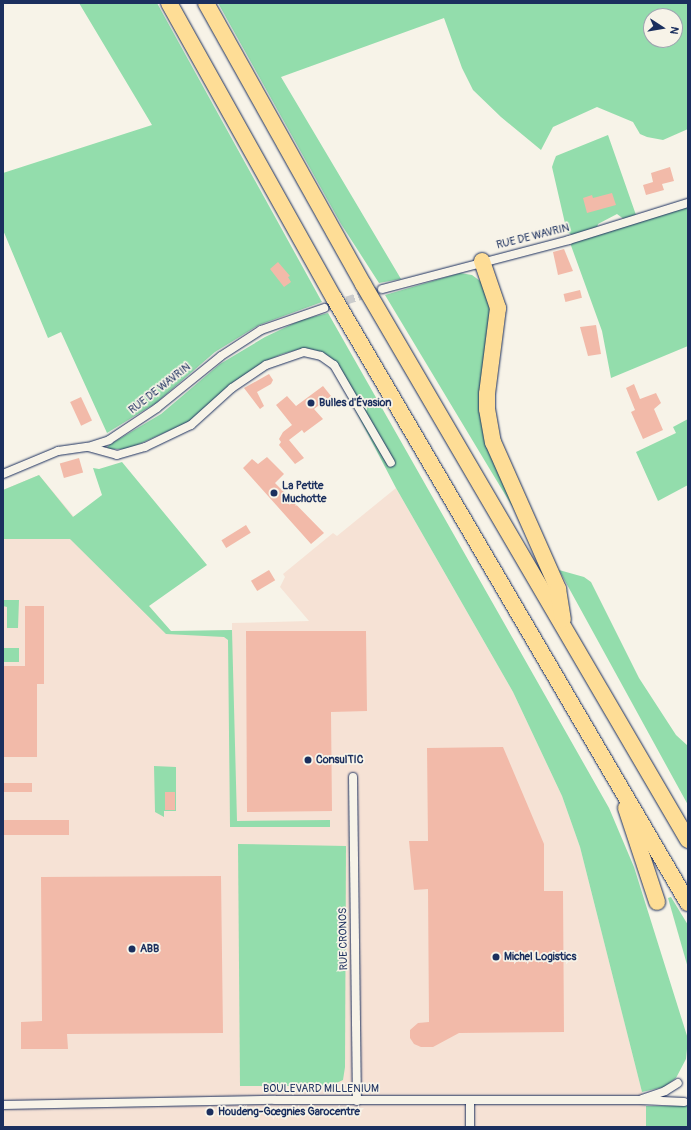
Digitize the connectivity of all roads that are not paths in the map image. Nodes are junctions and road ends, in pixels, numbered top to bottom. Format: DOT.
graph roads {
  1 [pos="169,3"];
  2 [pos="206,3"];
  3 [pos="688,203"];
  4 [pos="482,261"];
  5 [pos="382,288"];
  6 [pos="324,308"];
  7 [pos="88,447"];
  8 [pos="391,464"];
  9 [pos="3,474"];
  10 [pos="564,628"];
  11 [pos="353,777"];
  12 [pos="619,785"];
  13 [pos="670,808"];
  14 [pos="688,826"];
  15 [pos="688,840"];
  16 [pos="657,902"];
  17 [pos="688,902"];
  18 [pos="678,1082"];
  19 [pos="470,1100"];
  20 [pos="640,1100"];
  21 [pos="357,1101"];
  22 [pos="684,1102"];
  23 [pos="3,1104"];
  24 [pos="470,1127"];
  1 -- 12 [label="highway"];
  2 -- 10 [label="highway"];
  3 -- 4 [label="street, RUE DE WAVRIN"];
  4 -- 5 [label="street, RUE DE WAVRIN"];
  4 -- 10 [label="highway"];
  6 -- 7 [label="street, RUE DE WAVRIN"];
  7 -- 8 [label="street"];
  7 -- 9 [label="street, RUE DE WAVRIN"];
  10 -- 13 [label="highway"];
  11 -- 21 [label="street, RUE CRONOS"];
  12 -- 16 [label="highway"];
  12 -- 17 [label="highway"];
  13 -- 14 [label="highway"];
  13 -- 15 [label="highway"];
  18 -- 20 [label="street"];
  19 -- 20 [label="street, BOULEVARD MILLENIUM"];
  19 -- 21 [label="street, BOULEVARD MILLENIUM"];
  19 -- 24 [label="street"];
  20 -- 22 [label="street, BOULEVARD MILLENIUM"];
  21 -- 23 [label="street, BOULEVARD MILLENIUM"];
}
